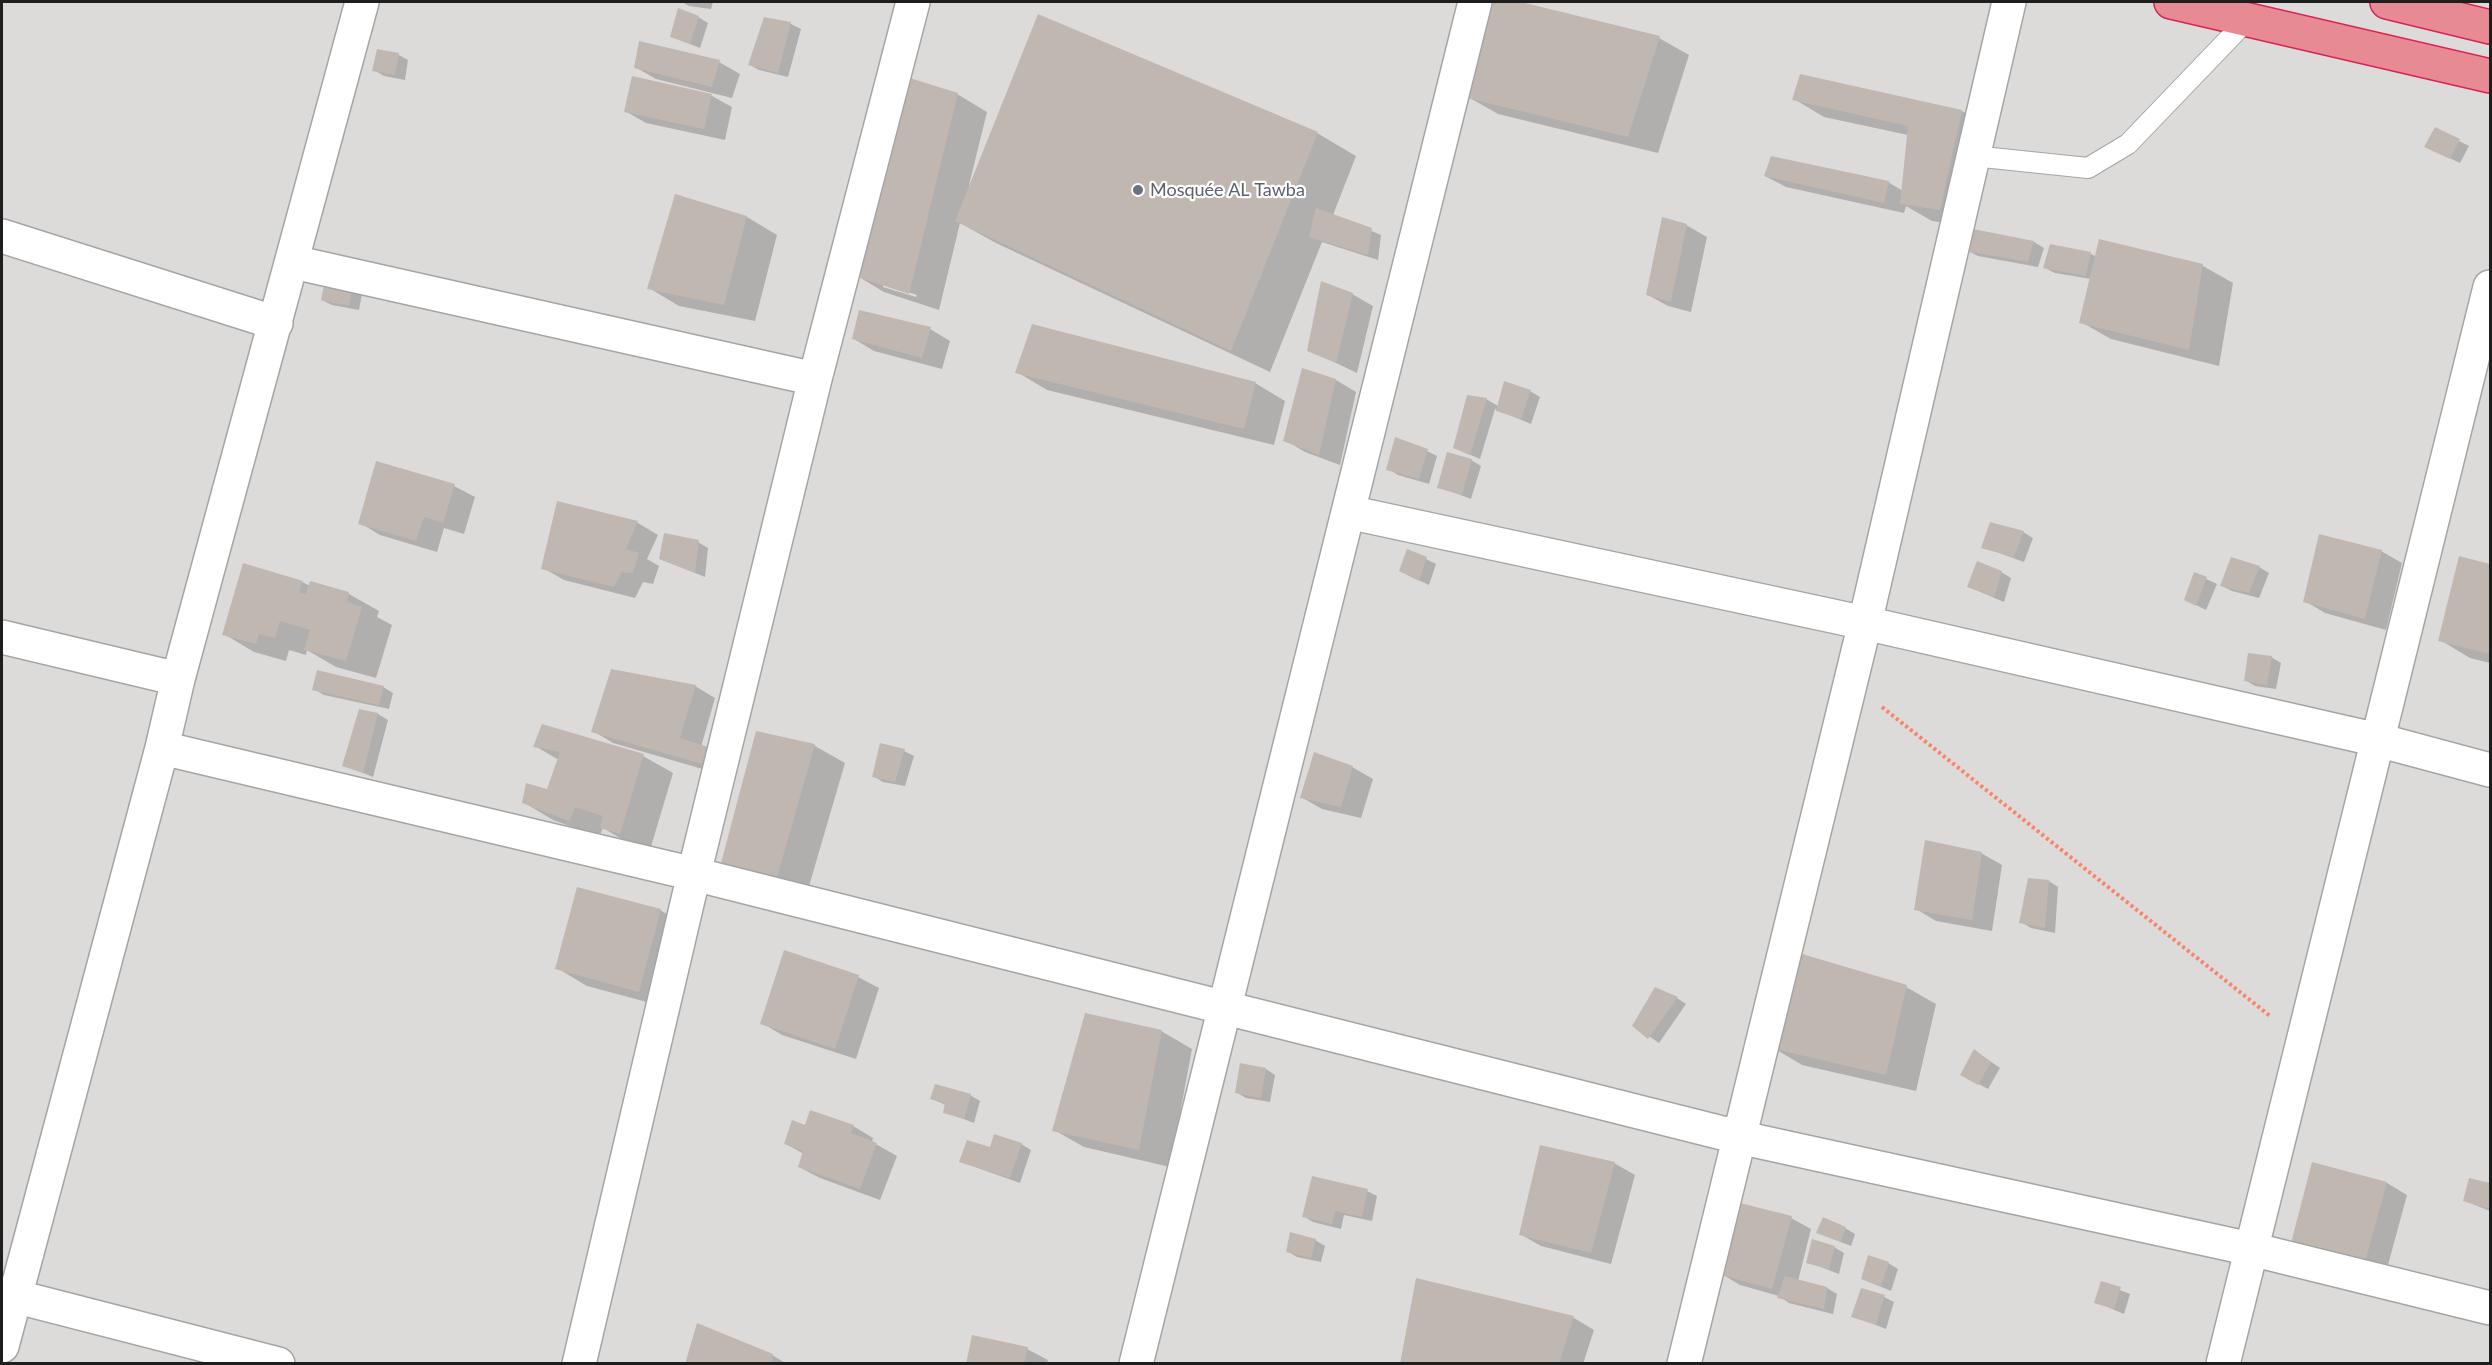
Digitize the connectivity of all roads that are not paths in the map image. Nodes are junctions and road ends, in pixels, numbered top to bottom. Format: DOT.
graph roads {
  1 [pos="362,2"];
  2 [pos="913,2"];
  3 [pos="1476,2"];
  4 [pos="2009,2"];
  5 [pos="2171,2"];
  6 [pos="2387,2"];
  7 [pos="2248,19"];
  8 [pos="2490,27"];
  9 [pos="2490,76"];
  10 [pos="1973,156"];
  11 [pos="2,236"];
  12 [pos="293,262"];
  13 [pos="2490,287"];
  14 [pos="276,323"];
  15 [pos="815,379"];
  16 [pos="1348,512"];
  17 [pos="1865,623"];
  18 [pos="2,637"];
  19 [pos="178,679"];
  20 [pos="2378,740"];
  21 [pos="162,748"];
  22 [pos="2490,770"];
  23 [pos="694,874"];
  24 [pos="1225,1007"];
  25 [pos="1738,1137"];
  26 [pos="2251,1249"];
  27 [pos="8,1295"];
  28 [pos="2490,1308"];
  29 [pos="2,1346"];
  30 [pos="278,1364"];
  31 [pos="579,1364"];
  32 [pos="1136,1364"];
  33 [pos="1684,1364"];
  34 [pos="2223,1364"];
  1 -- 12 [label="street"];
  2 -- 15 [label="street"];
  3 -- 16 [label="street"];
  4 -- 10 [label="street"];
  5 -- 7 [label="highway"];
  6 -- 8 [label="highway"];
  7 -- 9 [label="highway"];
  7 -- 10 [label="lane"];
  10 -- 17 [label="street"];
  11 -- 14 [label="street"];
  12 -- 14 [label="street"];
  12 -- 15 [label="street"];
  13 -- 20 [label="street"];
  14 -- 19 [label="street"];
  15 -- 23 [label="street"];
  16 -- 17 [label="street"];
  16 -- 24 [label="street"];
  17 -- 20 [label="street"];
  17 -- 25 [label="street"];
  18 -- 19 [label="street"];
  19 -- 21 [label="street"];
  20 -- 22 [label="street"];
  20 -- 26 [label="street"];
  21 -- 23 [label="street"];
  21 -- 27 [label="street"];
  23 -- 24 [label="street"];
  23 -- 31 [label="street"];
  24 -- 25 [label="street"];
  24 -- 32 [label="street"];
  25 -- 26 [label="street"];
  25 -- 33 [label="street"];
  26 -- 28 [label="street"];
  26 -- 34 [label="street"];
  27 -- 29 [label="street"];
  27 -- 30 [label="street"];
}
